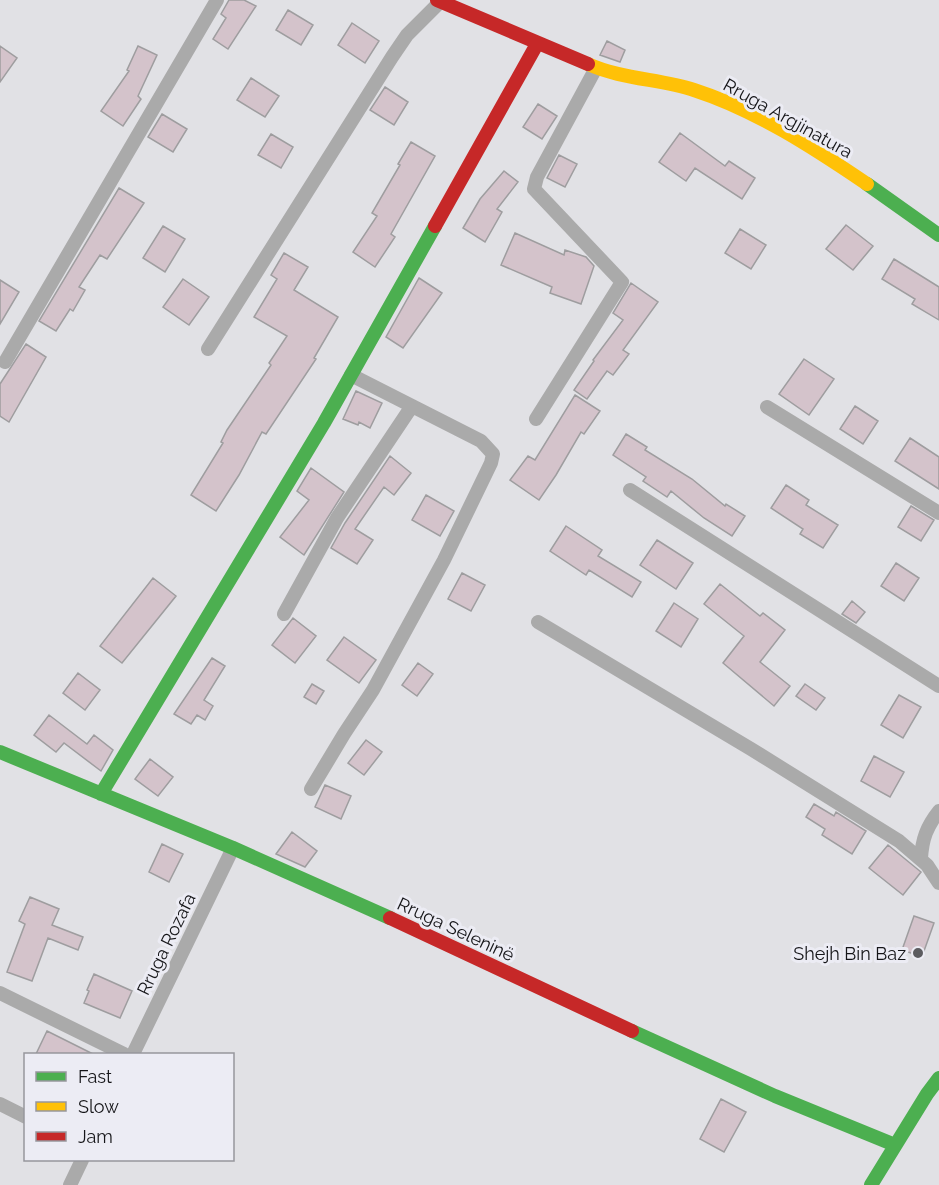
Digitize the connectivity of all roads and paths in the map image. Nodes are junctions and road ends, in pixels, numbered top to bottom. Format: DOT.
graph roads {
  1 [pos="217,0"];
  2 [pos="438,1"];
  3 [pos="537,44"];
  4 [pos="596,69"];
  5 [pos="939,235"];
  6 [pos="208,349"];
  7 [pos="6,362"];
  8 [pos="351,375"];
  9 [pos="412,406"];
  10 [pos="767,407"];
  11 [pos="536,419"];
  12 [pos="630,490"];
  13 [pos="939,513"];
  14 [pos="284,614"];
  15 [pos="537,622"];
  16 [pos="939,686"];
  17 [pos="0,752"];
  18 [pos="311,789"];
  19 [pos="101,794"];
  20 [pos="939,811"];
  21 [pos="233,848"];
  22 [pos="921,859"];
  23 [pos="939,883"];
  24 [pos="0,993"];
  25 [pos="122,1053"];
  26 [pos="133,1053"];
  27 [pos="939,1078"];
  28 [pos="0,1104"];
  29 [pos="24,1116"];
  30 [pos="895,1145"];
  31 [pos="82,1161"];
  32 [pos="70,1185"];
  33 [pos="871,1185"];
  1 -- 7 [label="street"];
  2 -- 3 [label="street, Rruga Argjinatura"];
  2 -- 6 [label="street"];
  3 -- 4 [label="street, Rruga Argjinatura"];
  3 -- 8 [label="street"];
  4 -- 5 [label="street, Rruga Argjinatura"];
  4 -- 11 [label="street"];
  8 -- 9 [label="street"];
  8 -- 19 [label="street"];
  9 -- 14 [label="street"];
  9 -- 18 [label="street"];
  10 -- 13 [label="street"];
  12 -- 16 [label="street"];
  15 -- 22 [label="street"];
  17 -- 19 [label="street, Rruga Seleninë"];
  19 -- 21 [label="street, Rruga Seleninë"];
  20 -- 22 [label="street"];
  21 -- 26 [label="street, Rruga Rozafa"];
  21 -- 30 [label="street, Rruga Seleninë"];
  22 -- 23 [label="street"];
  24 -- 25 [label="street"];
  27 -- 30 [label="street"];
  28 -- 29 [label="street"];
  30 -- 33 [label="street"];
  31 -- 32 [label="street"];
}
